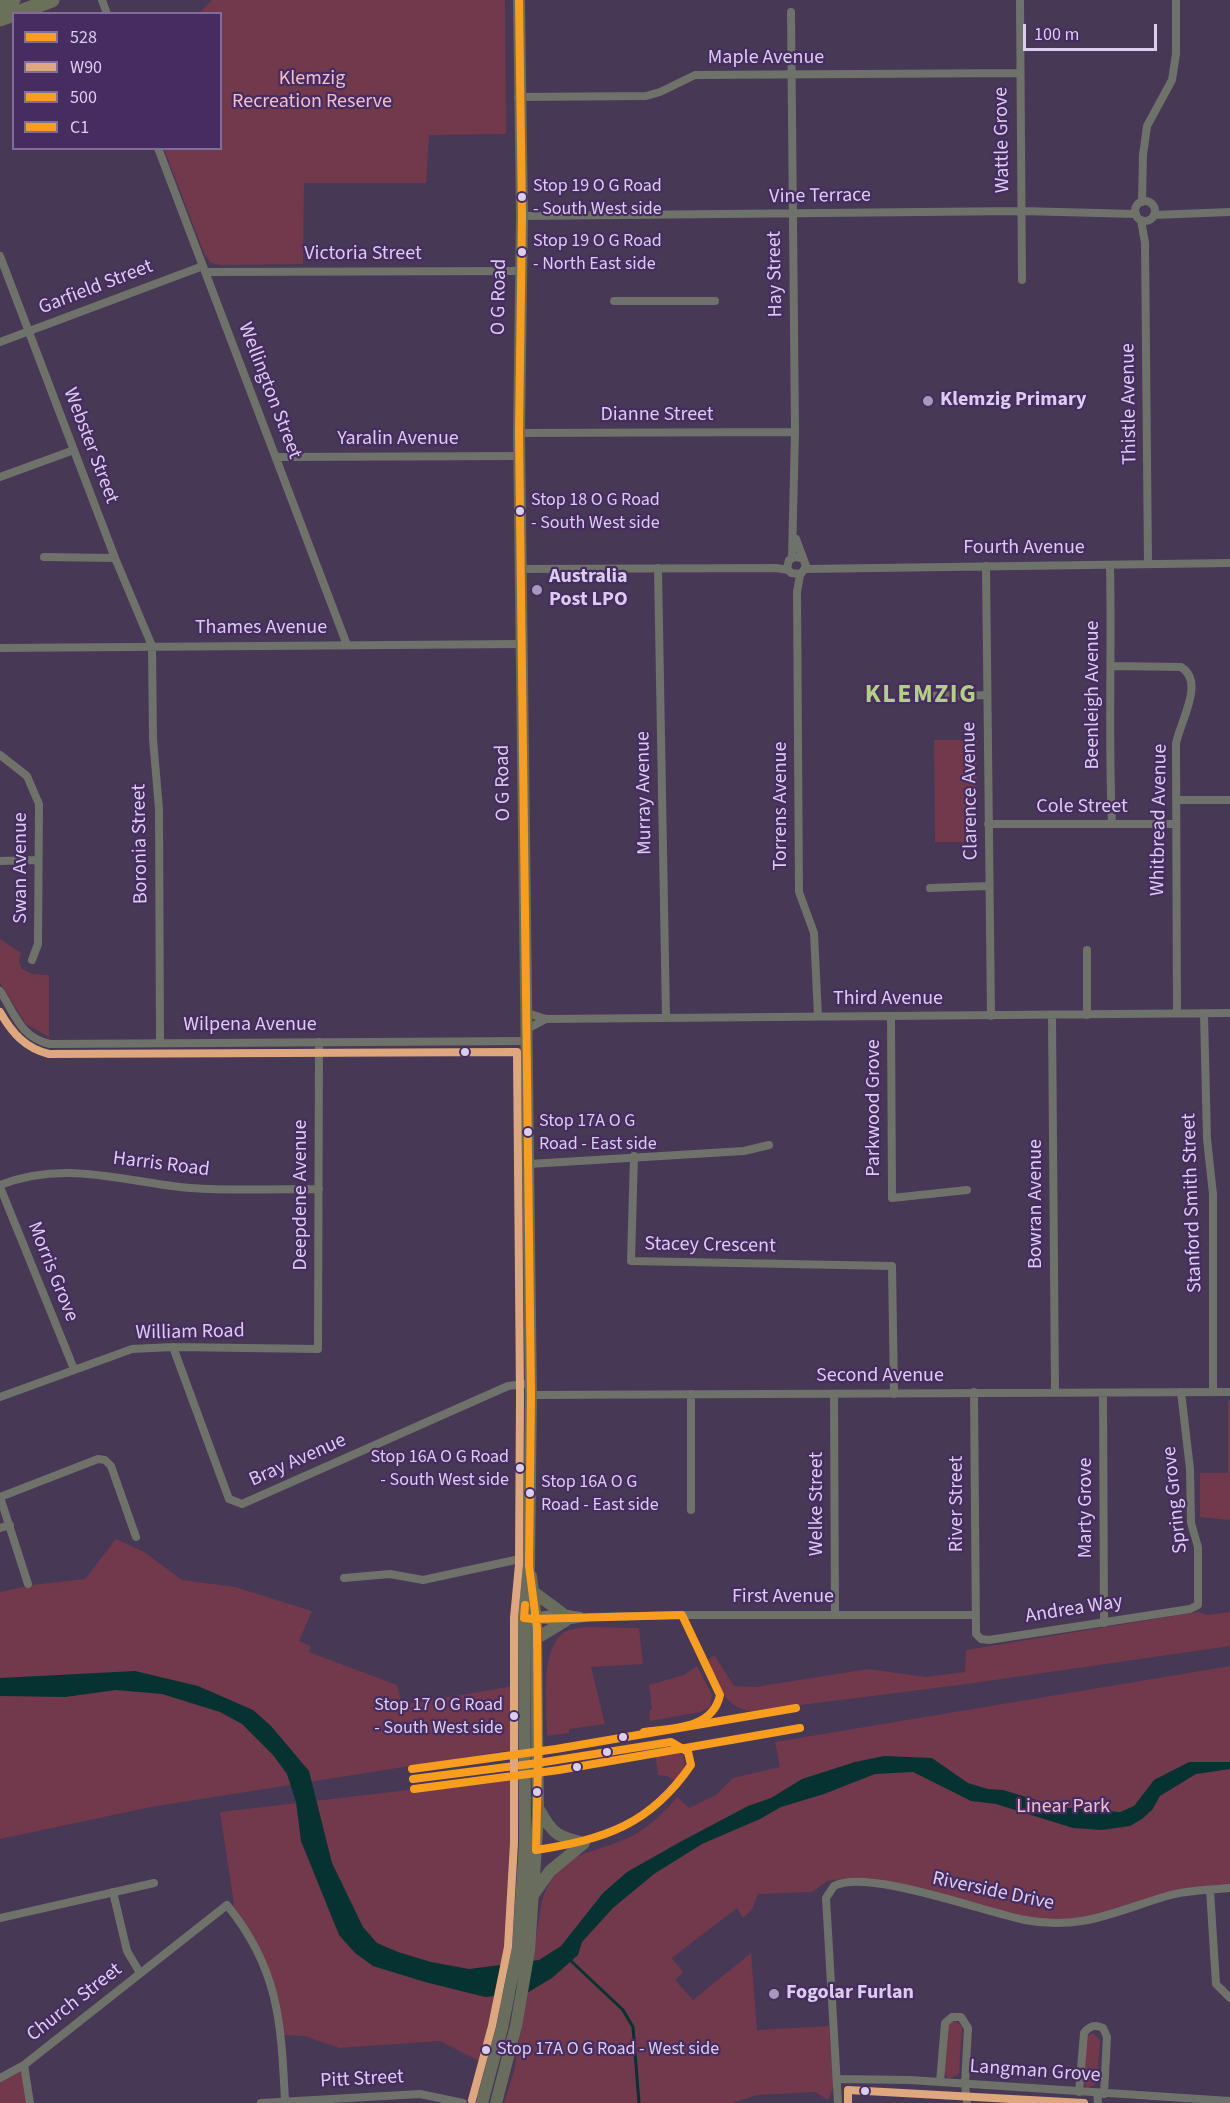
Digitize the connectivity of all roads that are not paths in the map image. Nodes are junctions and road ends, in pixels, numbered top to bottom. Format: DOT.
graph roads {
  1 [pos="13,0"];
  2 [pos="52,0"];
  3 [pos="519,0"];
  4 [pos="1020,0"];
  5 [pos="1176,0"];
  6 [pos="0,5"];
  7 [pos="19,12"];
  8 [pos="791,12"];
  9 [pos="1018,73"];
  10 [pos="792,75"];
  11 [pos="518,97"];
  12 [pos="159,150"];
  13 [pos="1021,211"];
  14 [pos="1145,211"];
  15 [pos="1230,212"];
  16 [pos="792,214"];
  17 [pos="522,216"];
  18 [pos="0,256"];
  19 [pos="204,269"];
  20 [pos="520,271"];
  21 [pos="1022,280"];
  22 [pos="614,301"];
  23 [pos="715,301"];
  24 [pos="29,331"];
  25 [pos="0,342"];
  26 [pos="795,432"];
  27 [pos="519,433"];
  28 [pos="74,450"];
  29 [pos="519,456"];
  30 [pos="276,457"];
  31 [pos="0,477"];
  32 [pos="44,557"];
  33 [pos="115,558"];
  34 [pos="1230,563"];
  35 [pos="1148,564"];
  36 [pos="1110,565"];
  37 [pos="797,566"];
  38 [pos="987,566"];
  39 [pos="658,568"];
  40 [pos="522,569"];
  41 [pos="522,644"];
  42 [pos="347,645"];
  43 [pos="152,646"];
  44 [pos="0,648"];
  45 [pos="1112,666"];
  46 [pos="986,695"];
  47 [pos="925,696"];
  48 [pos="0,755"];
  49 [pos="1176,800"];
  50 [pos="1230,800"];
  51 [pos="988,824"];
  52 [pos="1112,824"];
  53 [pos="1175,824"];
  54 [pos="38,860"];
  55 [pos="0,861"];
  56 [pos="989,886"];
  57 [pos="930,888"];
  58 [pos="1087,950"];
  59 [pos="32,960"];
  60 [pos="0,991"];
  61 [pos="527,1013"];
  62 [pos="1177,1013"];
  63 [pos="1230,1013"];
  64 [pos="1204,1014"];
  65 [pos="1087,1015"];
  66 [pos="818,1016"];
  67 [pos="991,1016"];
  68 [pos="1052,1016"];
  69 [pos="666,1017"];
  70 [pos="891,1017"];
  71 [pos="546,1019"];
  72 [pos="527,1035"];
  73 [pos="160,1042"];
  74 [pos="319,1042"];
  75 [pos="770,1145"];
  76 [pos="634,1156"];
  77 [pos="529,1164"];
  78 [pos="0,1186"];
  79 [pos="319,1189"];
  80 [pos="967,1190"];
  81 [pos="173,1347"];
  82 [pos="318,1349"];
  83 [pos="74,1370"];
  84 [pos="531,1389"];
  85 [pos="1055,1391"];
  86 [pos="974,1392"];
  87 [pos="1181,1392"];
  88 [pos="1213,1392"];
  89 [pos="1230,1392"];
  90 [pos="1102,1393"];
  91 [pos="691,1394"];
  92 [pos="834,1394"];
  93 [pos="894,1394"];
  94 [pos="0,1397"];
  95 [pos="0,1497"];
  96 [pos="691,1510"];
  97 [pos="10,1525"];
  98 [pos="0,1528"];
  99 [pos="136,1537"];
  100 [pos="529,1562"];
  101 [pos="344,1578"];
  102 [pos="28,1584"];
  103 [pos="535,1593"];
  104 [pos="1198,1605"];
  105 [pos="835,1614"];
  106 [pos="975,1615"];
  107 [pos="563,1617"];
  108 [pos="532,1618"];
  109 [pos="1104,1623"];
  110 [pos="537,1638"];
  111 [pos="538,1809"];
  112 [pos="530,1851"];
  113 [pos="154,1883"];
  114 [pos="1230,1888"];
  115 [pos="1210,1890"];
  116 [pos="112,1892"];
  117 [pos="533,1895"];
  118 [pos="0,1918"];
  119 [pos="524,1949"];
  120 [pos="140,1973"];
  121 [pos="1230,1998"];
  122 [pos="24,2065"];
  123 [pos="0,2078"];
  124 [pos="837,2079"];
  125 [pos="940,2082"];
  126 [pos="965,2084"];
  127 [pos="1078,2092"];
  128 [pos="1101,2094"];
  129 [pos="285,2101"];
  130 [pos="336,2101"];
  131 [pos="1227,2102"];
  132 [pos="30,2103"];
  133 [pos="261,2103"];
  134 [pos="463,2103"];
  135 [pos="482,2103"];
  136 [pos="496,2103"];
  137 [pos="838,2103"];
  138 [pos="967,2103"];
  139 [pos="1098,2103"];
  1 -- 6 [label="highway"];
  2 -- 7 [label="highway"];
  3 -- 11 [label="main road, O G Road"];
  4 -- 9 [label="street, Wattle Grove"];
  5 -- 14 [label="street, Thistle Avenue"];
  8 -- 10 [label="street, Hay Street"];
  9 -- 10 [label="street, Maple Avenue"];
  9 -- 13 [label="street, Wattle Grove"];
  10 -- 11 [label="street, Maple Avenue"];
  10 -- 16 [label="street, Hay Street"];
  11 -- 17 [label="main road, O G Road"];
  12 -- 19 [label="street, Wellington Street"];
  13 -- 14 [label="street, Vine Terrace"];
  13 -- 16 [label="street, Vine Terrace"];
  13 -- 21 [label="street, Wattle Grove"];
  14 -- 15 [label="street, Vine Terrace"];
  14 -- 35 [label="street, Thistle Avenue"];
  16 -- 17 [label="street, Vine Terrace"];
  16 -- 26 [label="street, Hay Street"];
  17 -- 20 [label="main road, O G Road"];
  18 -- 24 [label="street, Webster Street"];
  19 -- 20 [label="street, Victoria Street"];
  19 -- 24 [label="street, Garfield Street"];
  19 -- 30 [label="street, Wellington Street"];
  20 -- 27 [label="main road, O G Road"];
  22 -- 23 [label="street"];
  24 -- 25 [label="street, Garfield Street"];
  24 -- 28 [label="street, Webster Street"];
  26 -- 27 [label="street, Dianne Street"];
  26 -- 37 [label="street, Hay Street"];
  27 -- 29 [label="main road, O G Road"];
  28 -- 31 [label="street"];
  28 -- 33 [label="street, Webster Street"];
  29 -- 30 [label="street, Yaralin Avenue"];
  29 -- 40 [label="main road, O G Road"];
  30 -- 42 [label="street, Wellington Street"];
  32 -- 33 [label="street"];
  33 -- 43 [label="street, Webster Street"];
  34 -- 35 [label="street, Fourth Avenue"];
  35 -- 36 [label="street, Fourth Avenue"];
  36 -- 38 [label="street, Fourth Avenue"];
  36 -- 45 [label="street, Beenleigh Avenue"];
  37 -- 38 [label="street, Fourth Avenue"];
  37 -- 39 [label="street, Fourth Avenue"];
  37 -- 66 [label="street, Torrens Avenue"];
  38 -- 46 [label="street, Clarence Avenue"];
  39 -- 40 [label="street, Fourth Avenue"];
  39 -- 69 [label="street, Murray Avenue"];
  40 -- 41 [label="main road, O G Road"];
  41 -- 42 [label="street, Thames Avenue"];
  41 -- 61 [label="main road, O G Road"];
  42 -- 43 [label="street, Thames Avenue"];
  43 -- 44 [label="street, Thames Avenue"];
  43 -- 73 [label="street, Boronia Street"];
  45 -- 49 [label="street, Whitbread Avenue"];
  45 -- 52 [label="street, Beenleigh Avenue"];
  46 -- 47 [label="street"];
  46 -- 51 [label="street, Clarence Avenue"];
  48 -- 54 [label="street, Swan Avenue"];
  49 -- 50 [label="street"];
  49 -- 53 [label="street, Whitbread Avenue"];
  51 -- 52 [label="street, Cole Street"];
  51 -- 56 [label="street, Clarence Avenue"];
  52 -- 53 [label="street, Cole Street"];
  53 -- 62 [label="street, Whitbread Avenue"];
  54 -- 55 [label="street"];
  54 -- 59 [label="street, Swan Avenue"];
  56 -- 57 [label="street"];
  56 -- 67 [label="street, Clarence Avenue"];
  58 -- 65 [label="street"];
  60 -- 73 [label="street, Wilpena Avenue"];
  61 -- 71 [label="street, Third Avenue"];
  61 -- 72 [label="main road, O G Road"];
  62 -- 64 [label="street, Third Avenue"];
  62 -- 65 [label="street, Third Avenue"];
  63 -- 64 [label="street, Third Avenue"];
  64 -- 88 [label="street, Stanford Smith Street"];
  65 -- 68 [label="street, Third Avenue"];
  66 -- 69 [label="street, Third Avenue"];
  66 -- 70 [label="street, Third Avenue"];
  67 -- 68 [label="street, Third Avenue"];
  67 -- 70 [label="street, Third Avenue"];
  68 -- 85 [label="street, Bowran Avenue"];
  69 -- 71 [label="street, Third Avenue"];
  70 -- 80 [label="street, Parkwood Grove"];
  71 -- 72 [label="street, Third Avenue"];
  72 -- 74 [label="street, Wilpena Avenue"];
  72 -- 77 [label="main road, O G Road"];
  73 -- 74 [label="street, Wilpena Avenue"];
  74 -- 79 [label="street, Deepdene Avenue"];
  75 -- 76 [label="street"];
  76 -- 77 [label="street"];
  76 -- 93 [label="street, Stacey Crescent"];
  77 -- 84 [label="main road, O G Road"];
  78 -- 79 [label="street, Harris Road"];
  78 -- 83 [label="street, Morris Grove"];
  79 -- 82 [label="street, Deepdene Avenue"];
  81 -- 82 [label="street, William Road"];
  81 -- 83 [label="street, William Road"];
  81 -- 84 [label="street, Bray Avenue"];
  83 -- 94 [label="street, William Road"];
  84 -- 91 [label="street, Second Avenue"];
  84 -- 100 [label="main road, O G Road"];
  85 -- 86 [label="street, Second Avenue"];
  85 -- 90 [label="street, Second Avenue"];
  86 -- 93 [label="street, Second Avenue"];
  86 -- 106 [label="street, River Street"];
  87 -- 88 [label="street, Second Avenue"];
  87 -- 90 [label="street, Second Avenue"];
  87 -- 104 [label="street, Spring Grove"];
  88 -- 89 [label="street, Second Avenue"];
  90 -- 109 [label="street, Marty Grove"];
  91 -- 92 [label="street, Second Avenue"];
  91 -- 96 [label="street"];
  92 -- 93 [label="street, Second Avenue"];
  92 -- 105 [label="street, Welke Street"];
  95 -- 97 [label="street"];
  95 -- 99 [label="street"];
  97 -- 98 [label="street"];
  97 -- 102 [label="street"];
  100 -- 101 [label="street"];
  100 -- 103 [label="main road, O G Road"];
  100 -- 108 [label="main road, O G Road"];
  103 -- 107 [label="main road"];
  103 -- 108 [label="main road, O G Road"];
  104 -- 109 [label="street, Andrea Way"];
  105 -- 106 [label="street, First Avenue"];
  105 -- 107 [label="street, First Avenue"];
  106 -- 109 [label="street, Andrea Way"];
  107 -- 108 [label="street, First Avenue"];
  107 -- 110 [label="main road"];
  108 -- 110 [label="main road, O G Road"];
  108 -- 112 [label="main road, O G Road"];
  110 -- 111 [label="main road, O G Road"];
  111 -- 112 [label="main road, O G Road"];
  111 -- 117 [label="main road"];
  112 -- 117 [label="main road, O G Road"];
  112 -- 119 [label="main road, O G Road"];
  113 -- 116 [label="street"];
  114 -- 115 [label="street, Riverside Drive"];
  115 -- 121 [label="street"];
  115 -- 124 [label="street, Riverside Drive"];
  116 -- 118 [label="street"];
  116 -- 120 [label="street, Church Street"];
  117 -- 119 [label="main road, O G Road"];
  119 -- 135 [label="main road, O G Road"];
  119 -- 136 [label="main road, O G Road"];
  120 -- 122 [label="street, Church Street"];
  120 -- 129 [label="street, Church Street"];
  122 -- 123 [label="street, Church Street"];
  122 -- 132 [label="street"];
  124 -- 125 [label="street, Langman Grove"];
  124 -- 137 [label="street"];
  125 -- 126 [label="street, Langman Grove"];
  125 -- 126 [label="street"];
  126 -- 127 [label="street, Langman Grove"];
  126 -- 138 [label="street"];
  127 -- 128 [label="street, Langman Grove"];
  127 -- 128 [label="street"];
  128 -- 131 [label="street, Langman Grove"];
  128 -- 139 [label="street"];
  129 -- 130 [label="street, Pitt Street"];
  129 -- 133 [label="street, Pitt Street"];
  130 -- 134 [label="street, Pitt Street"];
}
